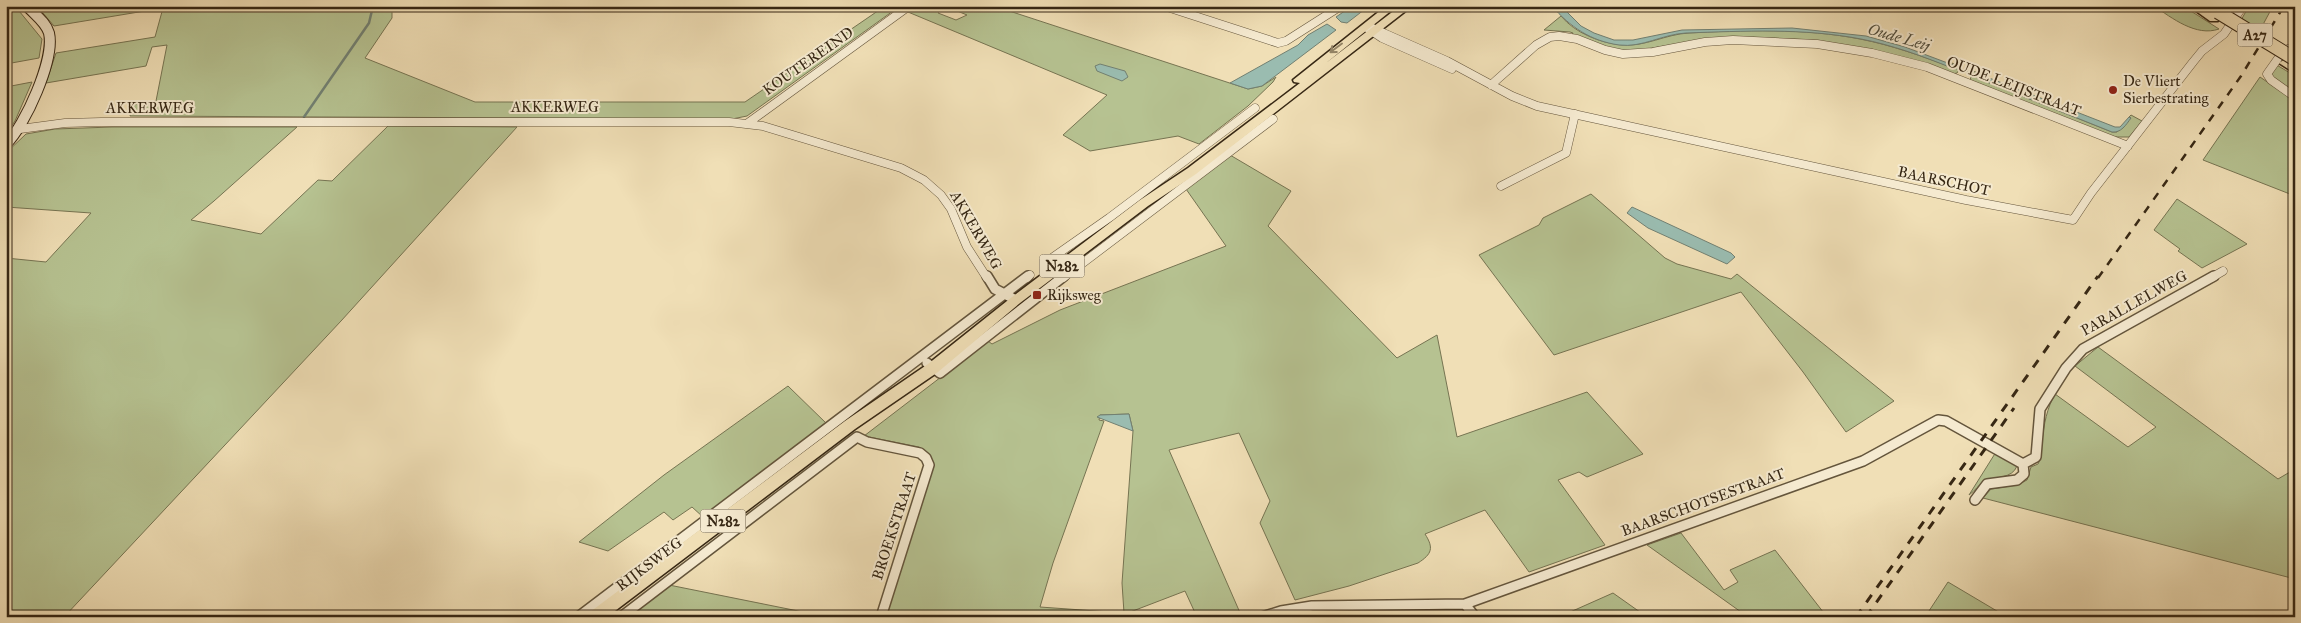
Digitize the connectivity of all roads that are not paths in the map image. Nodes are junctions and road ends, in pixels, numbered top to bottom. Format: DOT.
graph roads {
  1 [pos="27,6"];
  2 [pos="909,6"];
  3 [pos="1164,6"];
  4 [pos="1341,6"];
  5 [pos="1392,6"];
  6 [pos="1407,6"];
  7 [pos="2195,6"];
  8 [pos="2242,6"];
  9 [pos="2213,12"];
  10 [pos="1372,29"];
  11 [pos="2292,59"];
  12 [pos="1491,85"];
  13 [pos="2295,97"];
  14 [pos="1265,111"];
  15 [pos="1575,114"];
  16 [pos="748,123"];
  17 [pos="20,129"];
  18 [pos="6,144"];
  19 [pos="2128,146"];
  20 [pos="1192,171"];
  21 [pos="1501,186"];
  22 [pos="1140,201"];
  23 [pos="1049,260"];
  24 [pos="2223,271"];
  25 [pos="1030,275"];
  26 [pos="1010,298"];
  27 [pos="930,365"];
  28 [pos="1946,420"];
  29 [pos="854,431"];
  30 [pos="2023,464"];
  31 [pos="1975,500"];
  32 [pos="1465,604"];
  33 [pos="578,617"];
  34 [pos="595,617"];
  35 [pos="621,617"];
  36 [pos="881,617"];
  37 [pos="1262,617"];
  38 [pos="1475,617"];
  1 -- 17 [label="street"];
  2 -- 16 [label="street, KOUTEREIND"];
  3 -- 4 [label="street"];
  5 -- 10 [label="main road, N282"];
  6 -- 10 [label="main road, N282"];
  7 -- 9 [label="highway, A27"];
  8 -- 19 [label="street, BAARSCHOT"];
  9 -- 11 [label="highway, A27"];
  10 -- 12 [label="street, BAARSCHOT"];
  10 -- 14 [label="main road, N282"];
  11 -- 13 [label="street"];
  12 -- 15 [label="street, BAARSCHOT"];
  12 -- 19 [label="street, OUDE LEIJSTRAAT"];
  14 -- 20 [label="main road, RIJKSWEG / N282"];
  14 -- 22 [label="street, RIJKSWEG"];
  15 -- 19 [label="street, BAARSCHOT"];
  15 -- 21 [label="street"];
  16 -- 17 [label="street, AKKERWEG"];
  16 -- 26 [label="street, AKKERWEG"];
  17 -- 18 [label="street"];
  20 -- 22 [label="main road, RIJKSWEG / N282"];
  20 -- 27 [label="street, RIJKSWEG"];
  22 -- 23 [label="street, RIJKSWEG"];
  22 -- 26 [label="main road, RIJKSWEG / N282"];
  24 -- 30 [label="street, PARALLELWEG"];
  25 -- 26 [label="street, RIJKSWEG"];
  26 -- 27 [label="main road, RIJKSWEG / N282"];
  26 -- 33 [label="street, RIJKSWEG"];
  27 -- 29 [label="main road, RIJKSWEG / N282"];
  28 -- 30 [label="street"];
  28 -- 32 [label="street, BAARSCHOTSESTRAAT"];
  29 -- 34 [label="main road, RIJKSWEG / N282"];
  29 -- 35 [label="street, RIJKSWEG"];
  29 -- 36 [label="street, BROEKSTRAAT"];
  30 -- 31 [label="street, PARALLELWEG"];
  32 -- 37 [label="street, BAARSCHOTSESTRAAT"];
  32 -- 38 [label="street"];
}
